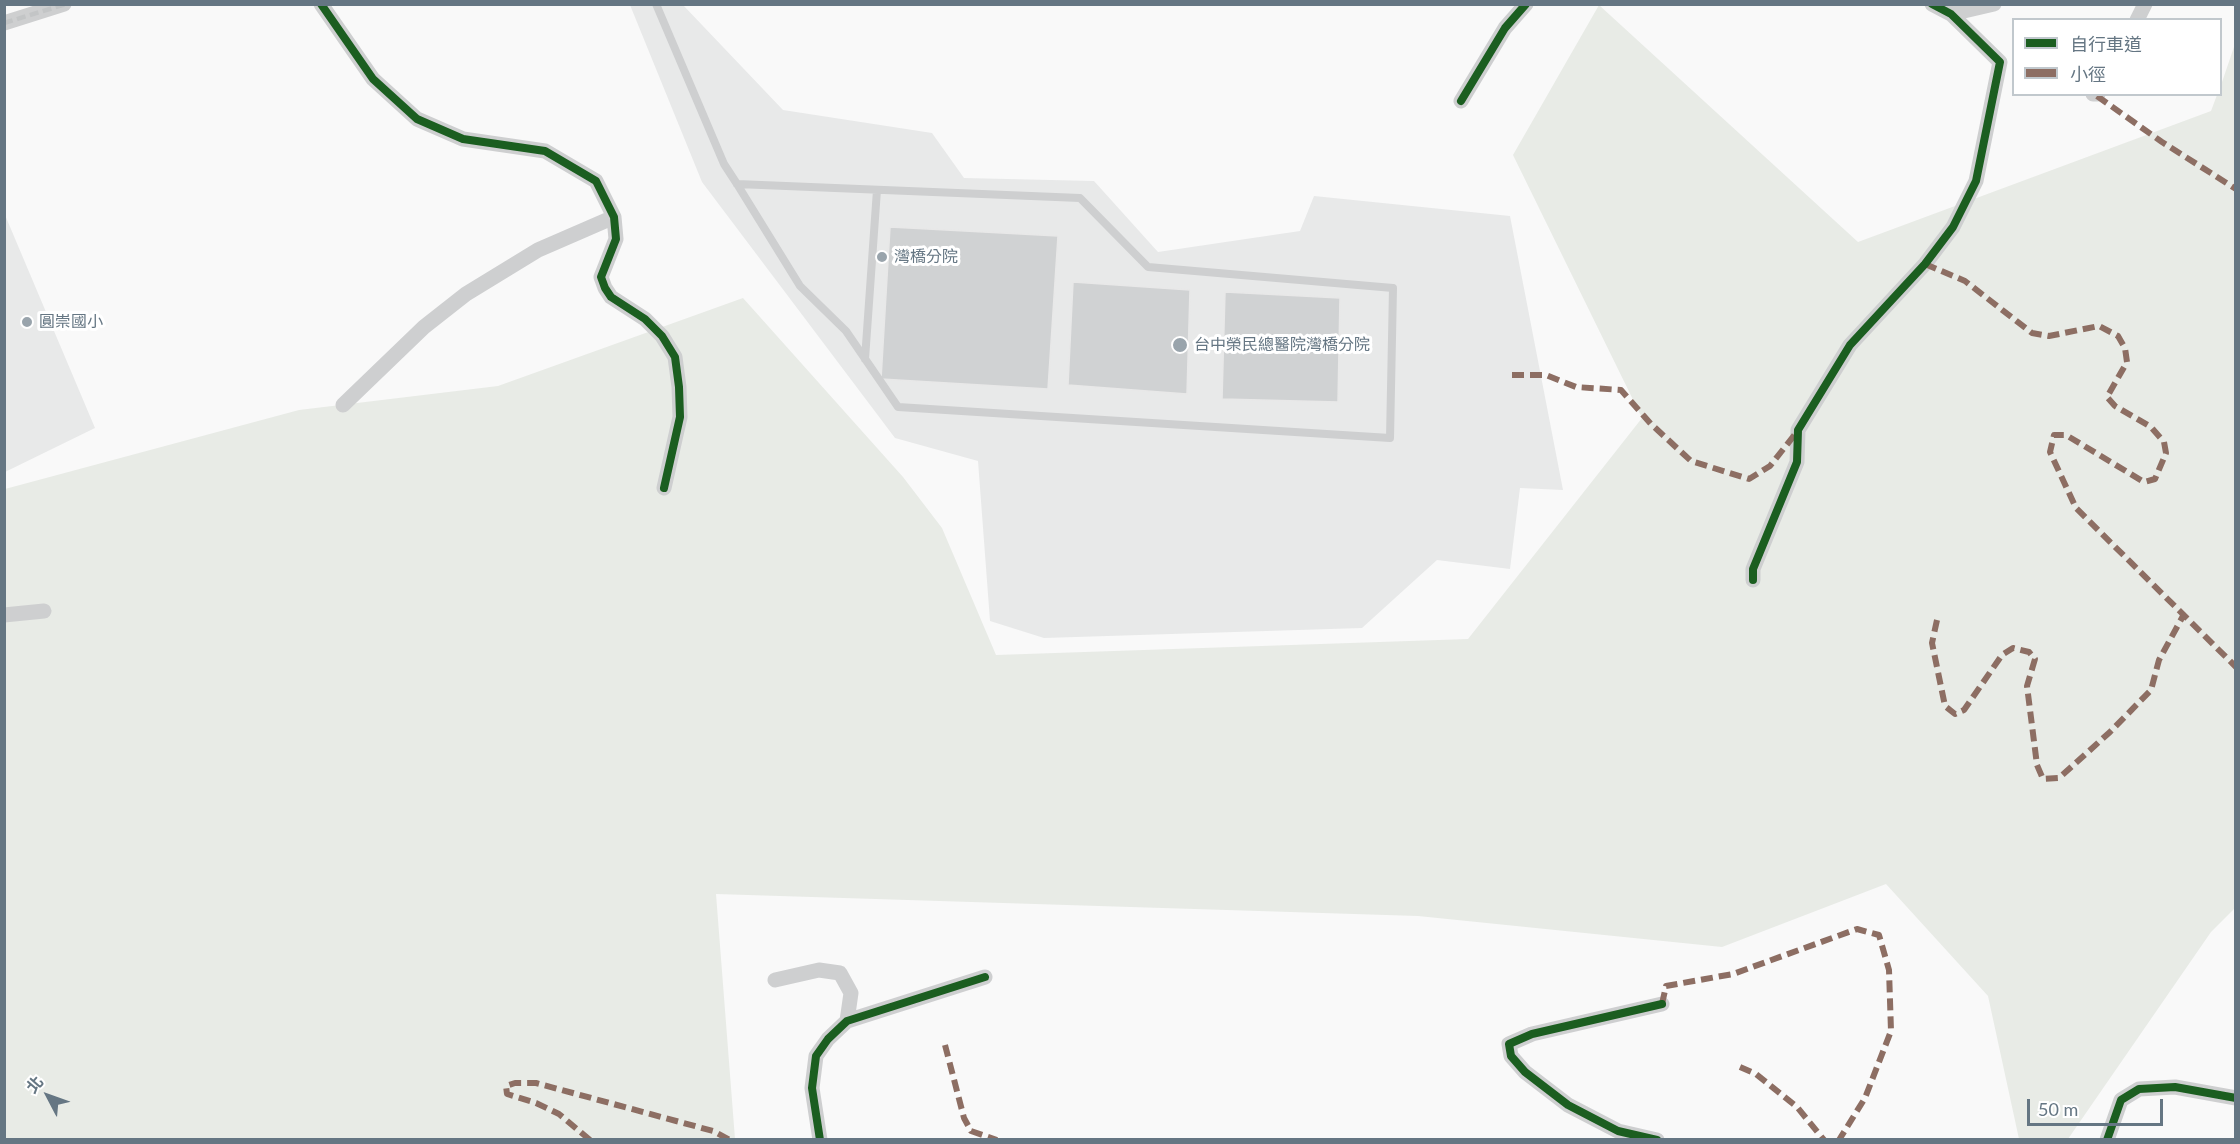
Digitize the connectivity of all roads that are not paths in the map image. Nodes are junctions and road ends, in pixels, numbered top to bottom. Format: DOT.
graph roads {
  1 [pos="64,4"];
  2 [pos="321,4"];
  3 [pos="656,4"];
  4 [pos="1526,4"];
  5 [pos="1932,4"];
  6 [pos="1994,4"];
  7 [pos="2145,4"];
  8 [pos="1952,14"];
  9 [pos="2139,18"];
  10 [pos="4,23"];
  11 [pos="2007,62"];
  12 [pos="1461,101"];
  13 [pos="737,184"];
  14 [pos="877,190"];
  15 [pos="614,217"];
  16 [pos="865,359"];
  17 [pos="342,405"];
  18 [pos="664,488"];
  19 [pos="1753,580"];
  20 [pos="44,611"];
  21 [pos="4,615"];
  22 [pos="985,977"];
  23 [pos="775,980"];
  24 [pos="1662,1004"];
  25 [pos="847,1021"];
  26 [pos="2235,1098"];
  27 [pos="820,1140"];
  28 [pos="1657,1140"];
  29 [pos="2107,1140"];
  1 -- 10 [label="street"];
  2 -- 15 [label="street"];
  3 -- 13 [label="lane"];
  4 -- 12 [label="street"];
  5 -- 8 [label="street"];
  6 -- 8 [label="street"];
  7 -- 9 [label="street"];
  8 -- 11 [label="street"];
  11 -- 19 [label="street"];
  13 -- 14 [label="lane"];
  13 -- 16 [label="lane"];
  14 -- 16 [label="lane"];
  14 -- 16 [label="lane"];
  15 -- 17 [label="street"];
  15 -- 18 [label="street"];
  20 -- 21 [label="street"];
  22 -- 25 [label="street"];
  23 -- 25 [label="street"];
  24 -- 28 [label="street"];
  25 -- 27 [label="street"];
  26 -- 29 [label="street"];
}
